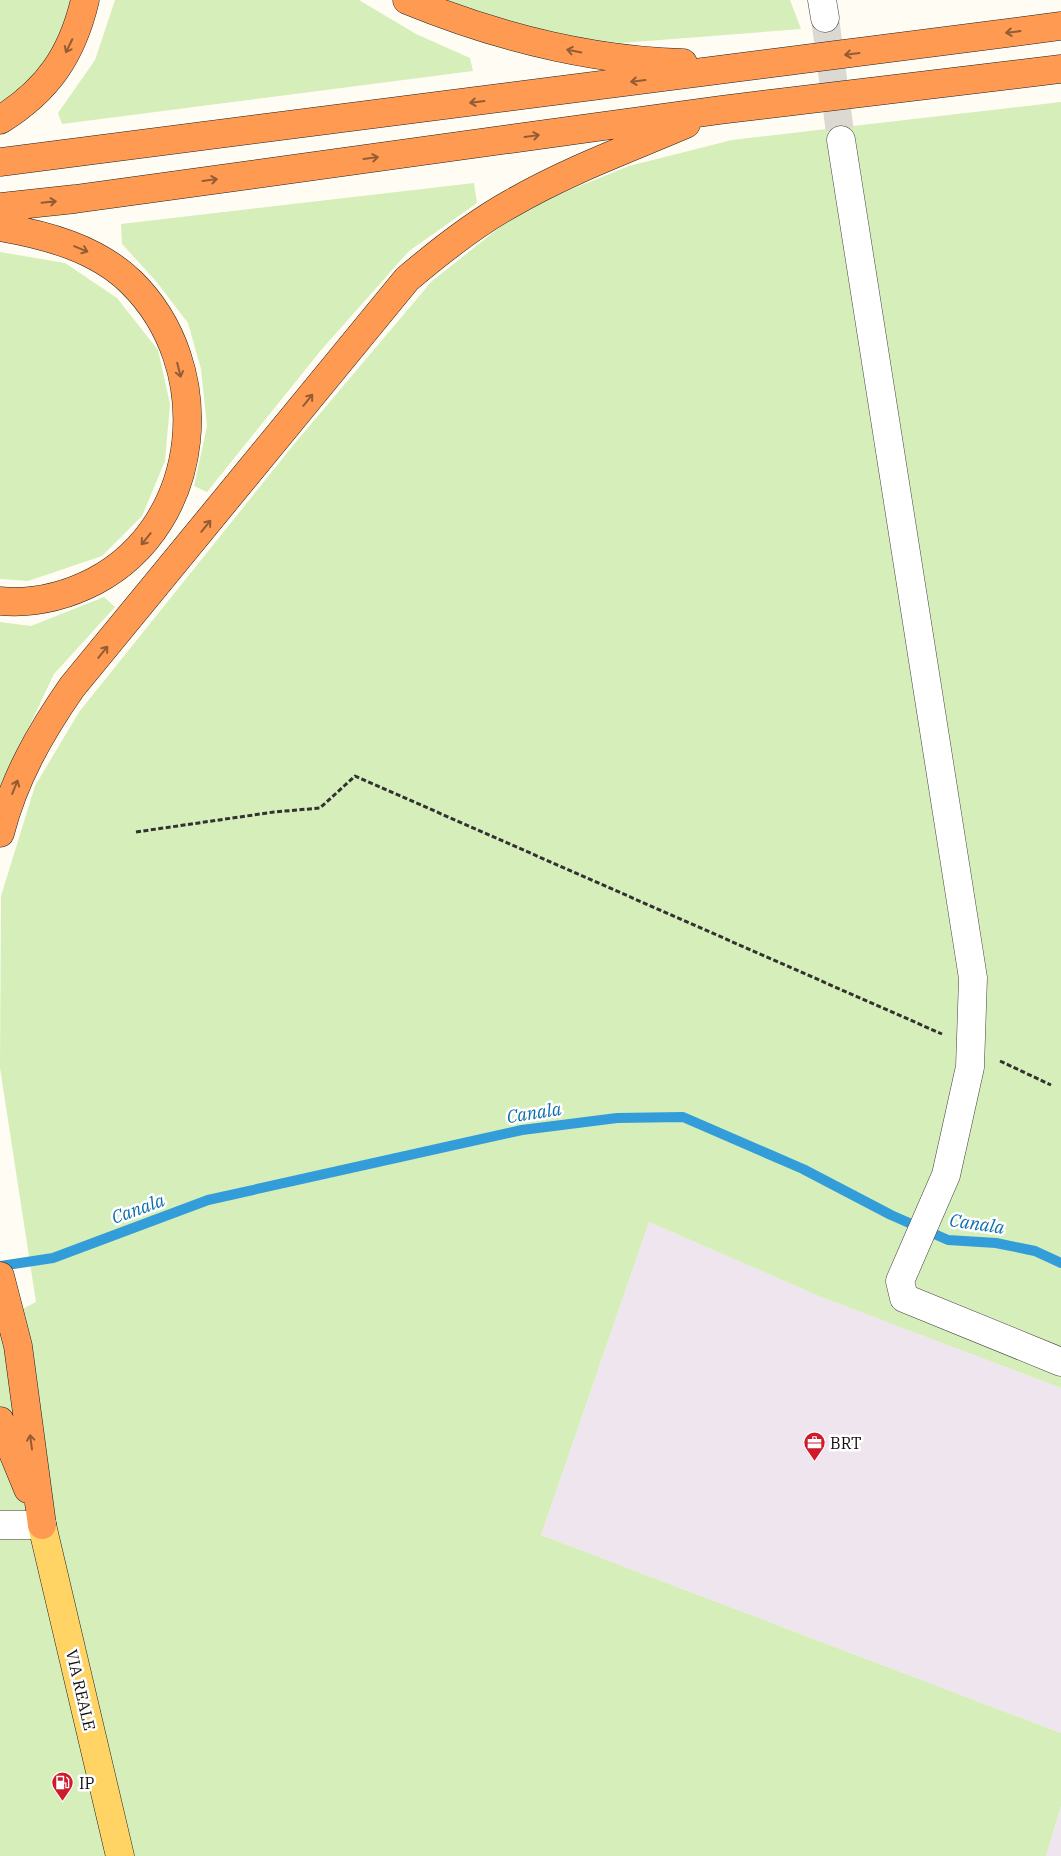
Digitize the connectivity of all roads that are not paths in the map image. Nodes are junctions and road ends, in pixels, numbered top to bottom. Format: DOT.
graph roads {
  1 [pos="85,0"];
  2 [pos="407,0"];
  3 [pos="1061,26"];
  4 [pos="779,63"];
  5 [pos="1061,70"];
  6 [pos="720,110"];
  7 [pos="0,120"];
  8 [pos="841,140"];
  9 [pos="0,162"];
  10 [pos="0,206"];
  11 [pos="0,227"];
  12 [pos="0,601"];
  13 [pos="0,834"];
  14 [pos="0,1276"];
  15 [pos="1061,1362"];
  16 [pos="0,1421"];
  17 [pos="0,1525"];
  18 [pos="42,1525"];
  19 [pos="120,1856"];
  1 -- 7 [label="highway, one-way"];
  4 -- 2 [label="highway, one-way"];
  3 -- 4 [label="highway, one-way"];
  4 -- 9 [label="highway, one-way"];
  5 -- 6 [label="highway"];
  10 -- 6 [label="highway, one-way"];
  13 -- 6 [label="highway, one-way"];
  8 -- 15 [label="street"];
  11 -- 12 [label="highway, one-way"];
  18 -- 14 [label="highway, one-way"];
  16 -- 18 [label="highway"];
  17 -- 18 [label="street"];
  18 -- 19 [label="main road, VIA REALE"];
}
